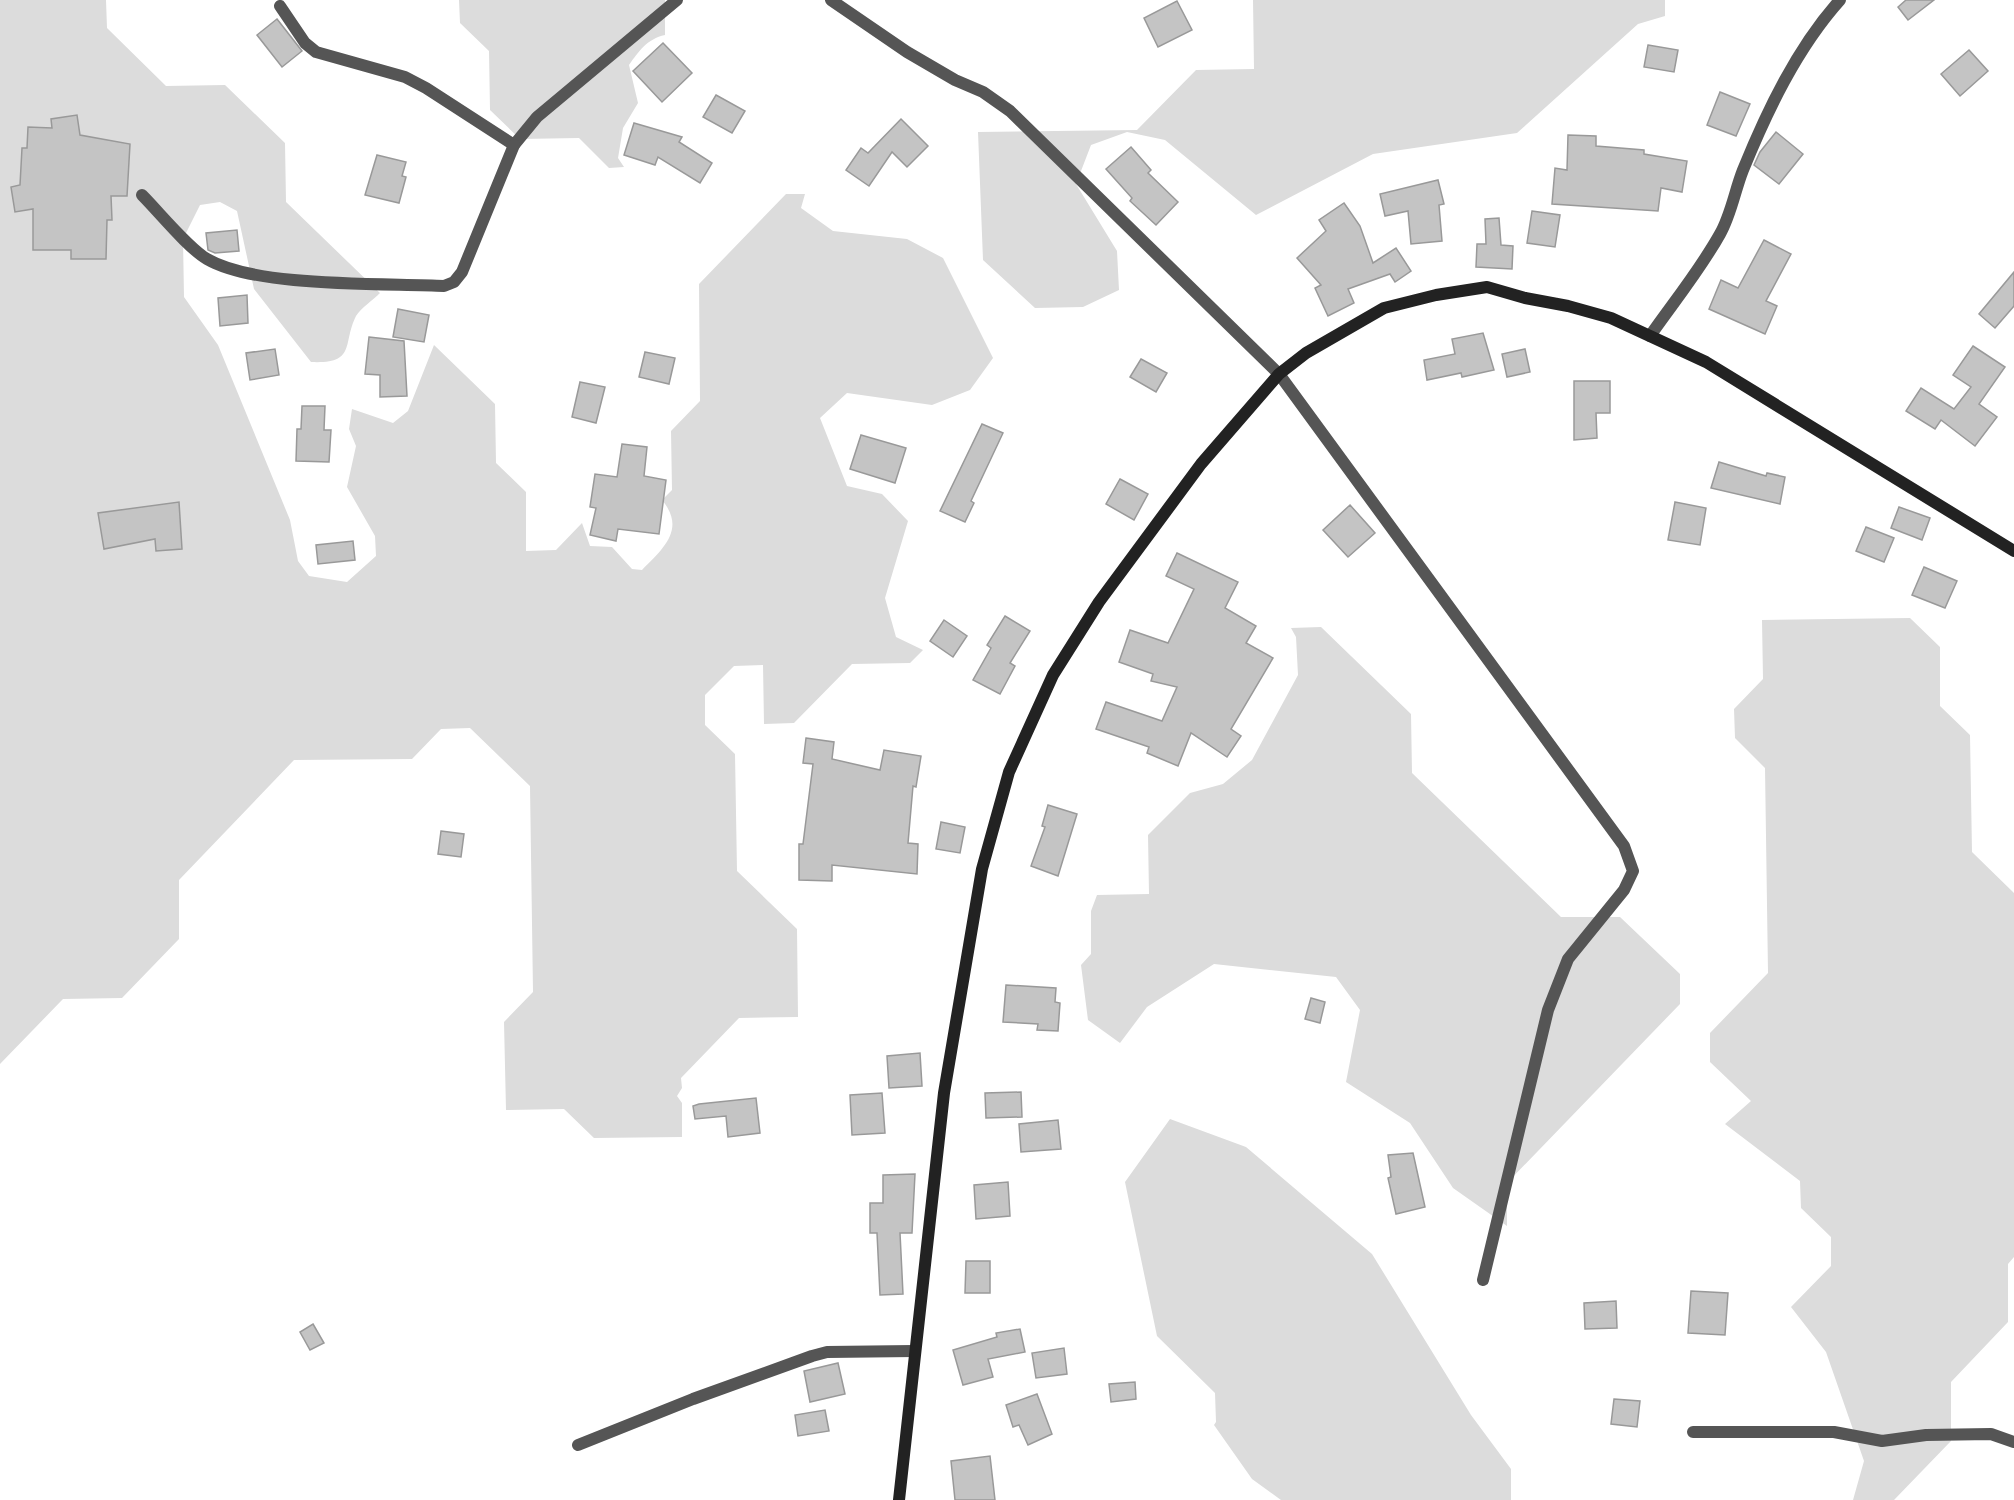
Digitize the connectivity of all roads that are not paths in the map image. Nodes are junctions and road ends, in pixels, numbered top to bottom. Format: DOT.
graph roads {
  1 [pos="677,0"];
  2 [pos="831,0"];
  3 [pos="1840,0"];
  4 [pos="280,6"];
  5 [pos="514,145"];
  6 [pos="142,195"];
  7 [pos="1650,336"];
  8 [pos="1279,374"];
  9 [pos="2014,550"];
  10 [pos="1483,1280"];
  11 [pos="914,1351"];
  12 [pos="1693,1432"];
  13 [pos="2014,1443"];
  14 [pos="578,1445"];
  15 [pos="899,1500"];
  1 -- 5 [label="street"];
  2 -- 8 [label="street"];
  3 -- 7 [label="street"];
  4 -- 5 [label="street"];
  5 -- 6 [label="street"];
  7 -- 8 [label="main road"];
  7 -- 9 [label="main road"];
  8 -- 10 [label="street"];
  8 -- 11 [label="main road"];
  11 -- 14 [label="street"];
  11 -- 15 [label="main road"];
  12 -- 13 [label="street"];
}
